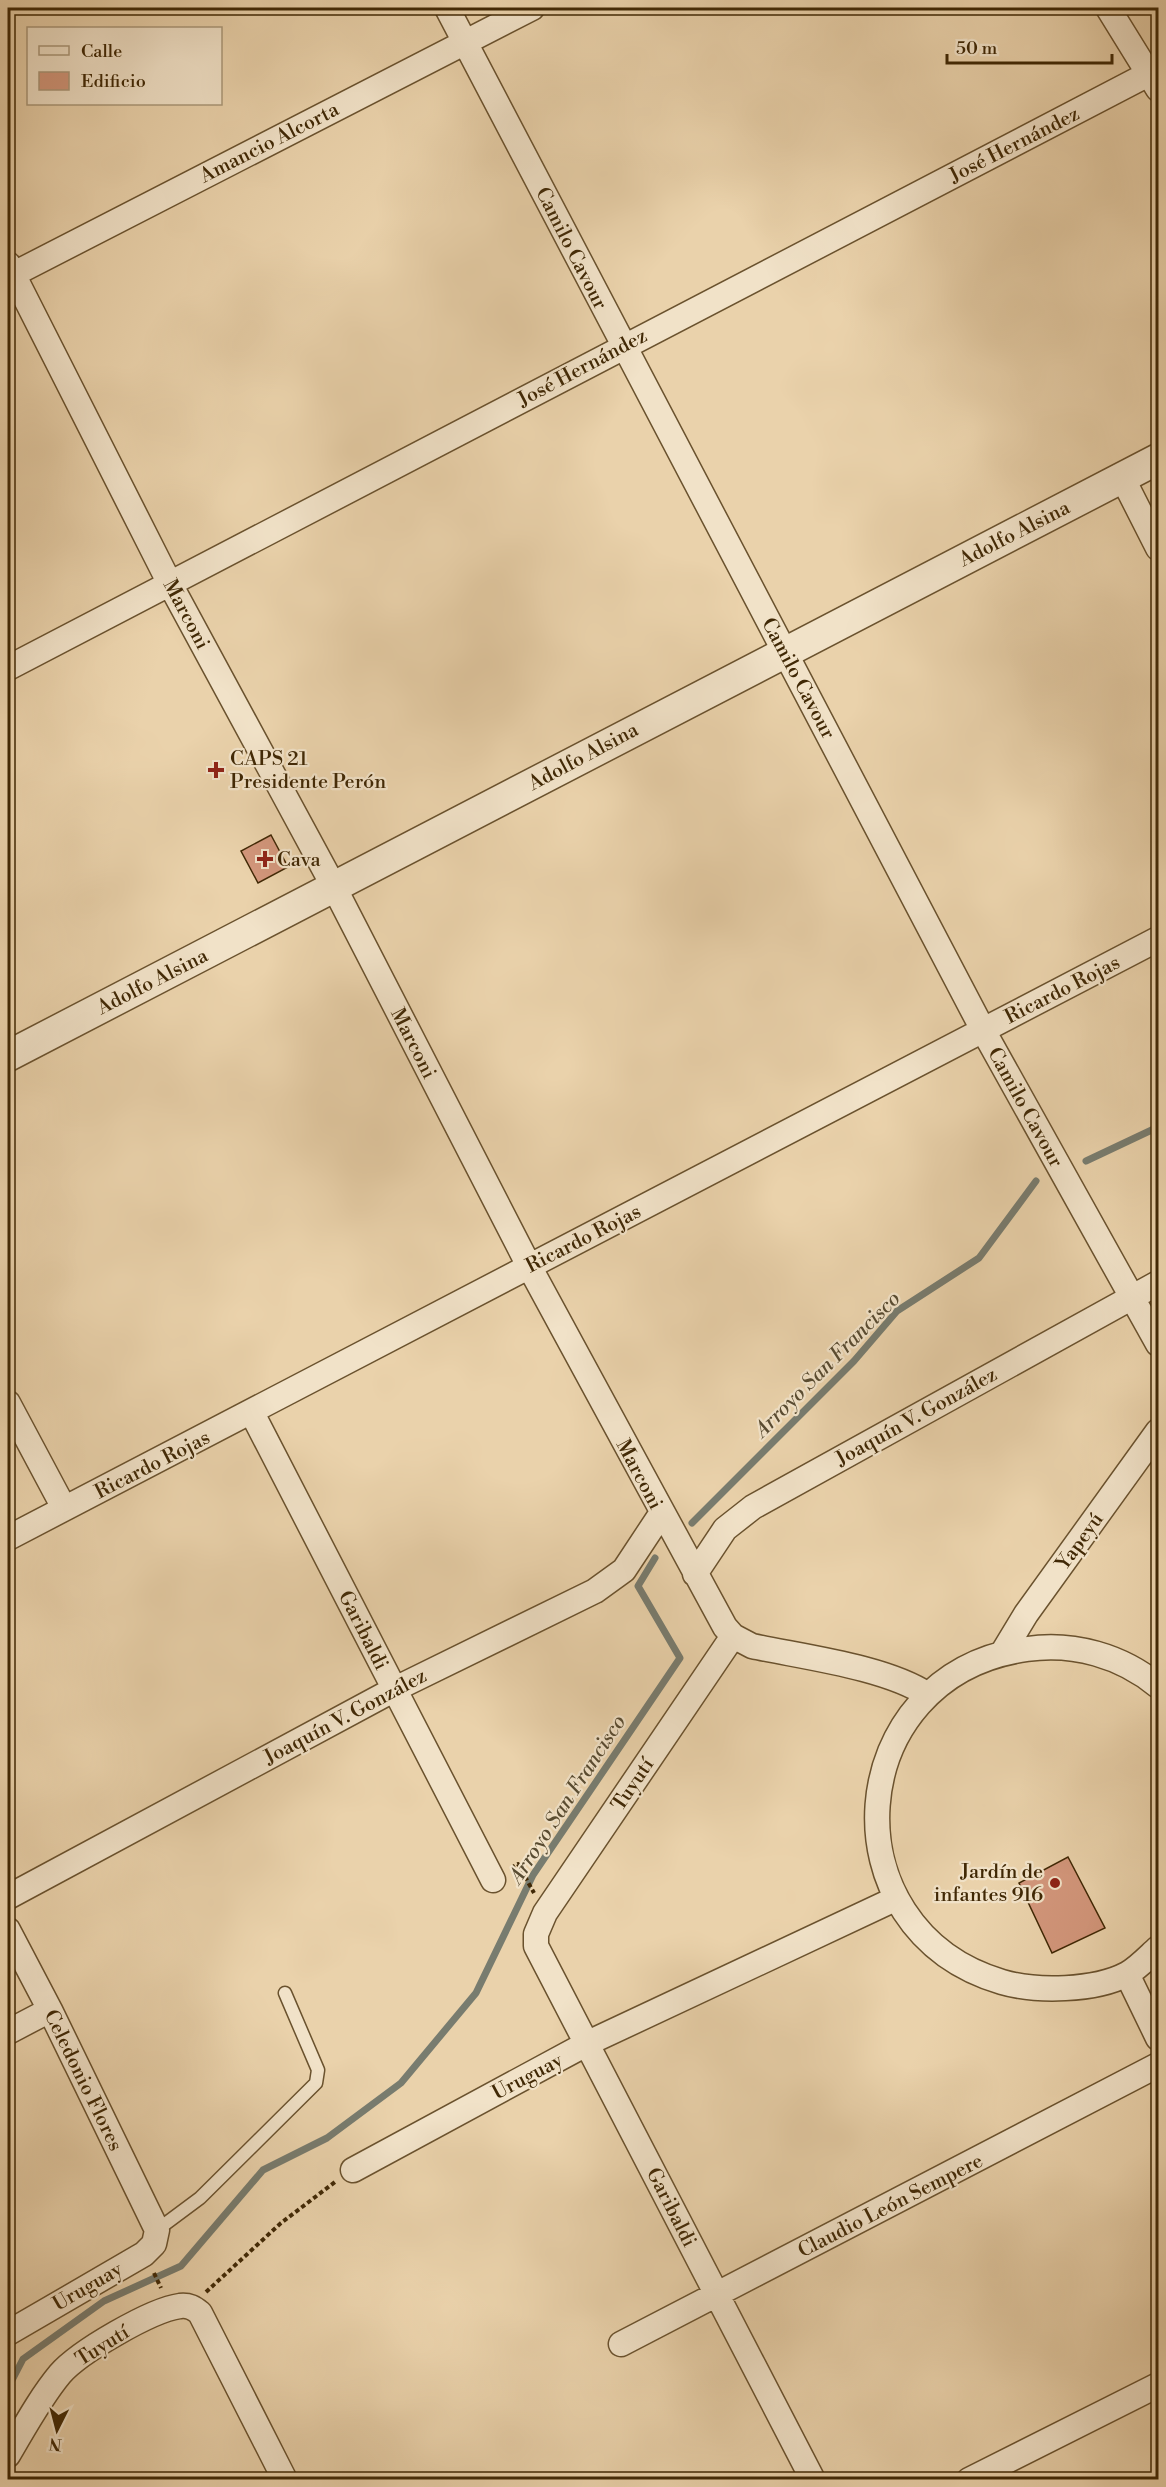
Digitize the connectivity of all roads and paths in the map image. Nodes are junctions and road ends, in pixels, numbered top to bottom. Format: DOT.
graph roads {
  1 [pos="447,8"];
  2 [pos="532,8"];
  3 [pos="1108,8"];
  4 [pos="465,42"];
  5 [pos="1155,78"];
  6 [pos="9,272"];
  7 [pos="622,345"];
  8 [pos="1158,459"];
  9 [pos="1122,477"];
  10 [pos="1158,548"];
  11 [pos="170,584"];
  12 [pos="786,650"];
  13 [pos="8,668"];
  14 [pos="334,887"];
  15 [pos="1158,939"];
  16 [pos="983,1030"];
  17 [pos="8,1056"];
  18 [pos="529,1266"];
  19 [pos="1158,1283"];
  20 [pos="1131,1297"];
  21 [pos="1158,1344"];
  22 [pos="8,1403"];
  23 [pos="252,1413"];
  24 [pos="1158,1431"];
  25 [pos="64,1508"];
  26 [pos="661,1514"];
  27 [pos="8,1538"];
  28 [pos="695,1574"];
  29 [pos="733,1636"];
  30 [pos="1003,1652"];
  31 [pos="1158,1686"];
  32 [pos="395,1689"];
  33 [pos="928,1695"];
  34 [pos="518,1864"];
  35 [pos="493,1880"];
  36 [pos="8,1897"];
  37 [pos="536,1897"];
  38 [pos="895,1899"];
  39 [pos="8,1930"];
  40 [pos="536,1934"];
  41 [pos="1158,1948"];
  42 [pos="1126,1974"];
  43 [pos="285,1993"];
  44 [pos="50,2010"];
  45 [pos="8,2032"];
  46 [pos="1158,2038"];
  47 [pos="588,2043"];
  48 [pos="1158,2065"];
  49 [pos="353,2170"];
  50 [pos="157,2230"];
  51 [pos="151,2265"];
  52 [pos="717,2294"];
  53 [pos="174,2301"];
  54 [pos="8,2333"];
  55 [pos="621,2344"];
  56 [pos="1158,2385"];
  57 [pos="8,2455"];
  58 [pos="285,2480"];
  59 [pos="813,2480"];
  60 [pos="969,2480"];
  1 -- 4 [label="street, Camilo Cavour"];
  2 -- 4 [label="street, Amancio Alcorta"];
  3 -- 5 [label="street"];
  4 -- 6 [label="street, Amancio Alcorta"];
  4 -- 7 [label="street, Camilo Cavour"];
  5 -- 7 [label="street, José Hernández"];
  6 -- 11 [label="street, Marconi"];
  7 -- 11 [label="street, José Hernández"];
  7 -- 12 [label="street, Camilo Cavour"];
  8 -- 9 [label="street, Adolfo Alsina"];
  9 -- 10 [label="street"];
  9 -- 12 [label="street, Adolfo Alsina"];
  11 -- 13 [label="street, José Hernández"];
  11 -- 14 [label="street, Marconi"];
  12 -- 14 [label="street, Adolfo Alsina"];
  12 -- 16 [label="street, Camilo Cavour"];
  14 -- 17 [label="street, Adolfo Alsina"];
  14 -- 18 [label="street, Marconi"];
  15 -- 16 [label="street, Ricardo Rojas"];
  16 -- 18 [label="street, Ricardo Rojas"];
  16 -- 20 [label="street, Camilo Cavour"];
  18 -- 23 [label="street, Ricardo Rojas"];
  18 -- 26 [label="street, Marconi"];
  19 -- 20 [label="street, Joaquín V. González"];
  20 -- 21 [label="street, Camilo Cavour"];
  20 -- 28 [label="street, Joaquín V. González"];
  22 -- 25 [label="street"];
  23 -- 25 [label="street, Ricardo Rojas"];
  23 -- 32 [label="street, Garibaldi"];
  24 -- 30 [label="street, Yapeyú"];
  25 -- 27 [label="street, Ricardo Rojas"];
  26 -- 28 [label="street, Marconi"];
  26 -- 32 [label="street, Joaquín V. González"];
  28 -- 29 [label="street, Marconi"];
  29 -- 33 [label="street"];
  29 -- 40 [label="street, Tuyutí"];
  30 -- 31 [label="street"];
  30 -- 33 [label="street"];
  32 -- 35 [label="street, Garibaldi"];
  32 -- 36 [label="street, Joaquín V. González"];
  33 -- 38 [label="street"];
  34 -- 37 [label="path"];
  38 -- 42 [label="street"];
  38 -- 47 [label="street, Uruguay"];
  39 -- 44 [label="street, Celedonio Flores"];
  40 -- 47 [label="street, Garibaldi"];
  41 -- 42 [label="street"];
  42 -- 46 [label="street"];
  43 -- 50 [label="lane"];
  44 -- 45 [label="street"];
  44 -- 50 [label="street, Celedonio Flores"];
  47 -- 49 [label="street, Uruguay"];
  47 -- 52 [label="street, Garibaldi"];
  48 -- 52 [label="street, Claudio León Sempere"];
  49 -- 53 [label="path"];
  50 -- 54 [label="street, Uruguay"];
  51 -- 53 [label="path"];
  52 -- 55 [label="street, Claudio León Sempere"];
  52 -- 59 [label="street, Garibaldi"];
  53 -- 57 [label="street, Tuyutí"];
  53 -- 58 [label="street"];
  56 -- 60 [label="street"];
}
